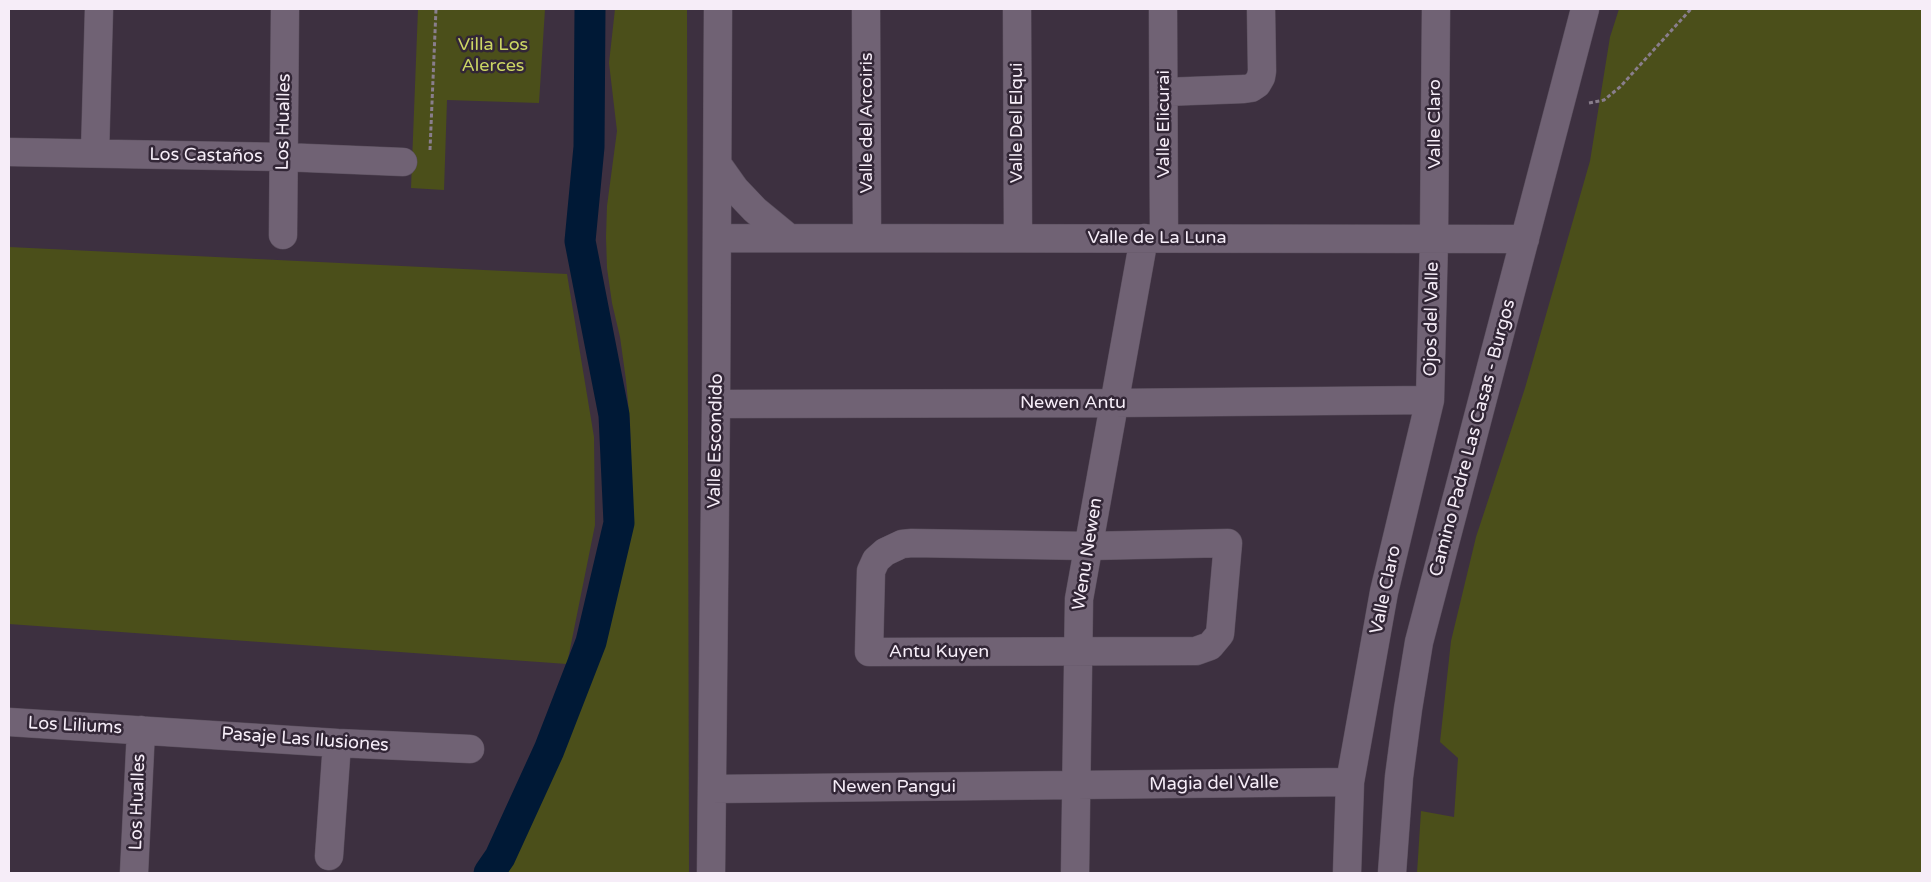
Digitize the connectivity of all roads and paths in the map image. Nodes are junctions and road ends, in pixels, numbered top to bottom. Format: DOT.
graph roads {
  1 [pos="99,9"];
  2 [pos="285,9"];
  3 [pos="436,9"];
  4 [pos="718,9"];
  5 [pos="866,9"];
  6 [pos="1017,9"];
  7 [pos="1163,9"];
  8 [pos="1261,9"];
  9 [pos="1436,9"];
  10 [pos="1585,9"];
  11 [pos="1690,9"];
  12 [pos="1164,92"];
  13 [pos="1559,109"];
  14 [pos="9,152"];
  15 [pos="95,153"];
  16 [pos="283,157"];
  17 [pos="403,162"];
  18 [pos="718,165"];
  19 [pos="283,235"];
  20 [pos="717,238"];
  21 [pos="789,238"];
  22 [pos="867,238"];
  23 [pos="1018,238"];
  24 [pos="1154,238"];
  25 [pos="1434,239"];
  26 [pos="1525,239"];
  27 [pos="1430,400"];
  28 [pos="1114,403"];
  29 [pos="716,404"];
  30 [pos="1088,546"];
  31 [pos="1078,652"];
  32 [pos="9,722"];
  33 [pos="141,730"];
  34 [pos="337,743"];
  35 [pos="470,749"];
  36 [pos="1350,782"];
  37 [pos="1077,786"];
  38 [pos="712,789"];
  39 [pos="329,856"];
  40 [pos="134,873"];
  41 [pos="711,873"];
  42 [pos="1075,873"];
  43 [pos="1347,873"];
  44 [pos="1392,873"];
  1 -- 15 [label="street"];
  2 -- 16 [label="street, Los Hualles"];
  3 -- 17 [label="path"];
  4 -- 18 [label="street, Valle Escondido"];
  5 -- 22 [label="street, Valle del Arcoiris"];
  6 -- 23 [label="street, Valle Del Elqui"];
  7 -- 12 [label="street, Valle Elicurai"];
  8 -- 12 [label="street"];
  9 -- 25 [label="street, Valle Claro"];
  10 -- 13 [label="street, Camino Padre Las Casas - Burgos"];
  11 -- 13 [label="path"];
  12 -- 24 [label="street, Valle Elicurai"];
  13 -- 26 [label="street, Camino Padre Las Casas - Burgos"];
  14 -- 15 [label="street, Los Castaños"];
  15 -- 16 [label="street, Los Castaños"];
  16 -- 17 [label="street, Los Castaños"];
  16 -- 19 [label="street, Los Hualles"];
  18 -- 20 [label="street, Valle Escondido"];
  18 -- 21 [label="street"];
  20 -- 21 [label="street, Valle de La Luna"];
  20 -- 29 [label="street, Valle Escondido"];
  21 -- 22 [label="street, Valle de La Luna"];
  22 -- 23 [label="street, Valle de La Luna"];
  23 -- 24 [label="street, Valle de La Luna"];
  24 -- 25 [label="street, Valle de La Luna"];
  24 -- 28 [label="street, Wenu Newen"];
  25 -- 26 [label="street, Valle de La Luna"];
  25 -- 27 [label="street, Ojos del Valle"];
  26 -- 44 [label="street, Camino Padre Las Casas - Burgos"];
  27 -- 28 [label="street, Newen Antu"];
  27 -- 36 [label="street, Valle Claro"];
  28 -- 29 [label="street, Newen Antu"];
  28 -- 30 [label="street, Wenu Newen"];
  29 -- 38 [label="street, Valle Escondido"];
  30 -- 31 [label="street, Wenu Newen"];
  30 -- 31 [label="street"];
  30 -- 31 [label="street, Antu Kuyen"];
  31 -- 37 [label="street, Wenu Newen"];
  32 -- 33 [label="street, Los Liliums"];
  33 -- 34 [label="street, Pasaje Las Ilusiones"];
  33 -- 40 [label="street, Los Hualles"];
  34 -- 35 [label="street, Pasaje Las Ilusiones"];
  34 -- 39 [label="street"];
  36 -- 37 [label="street, Magia del Valle"];
  36 -- 43 [label="street, Valle Claro"];
  37 -- 38 [label="street, Newen Pangui"];
  37 -- 42 [label="street, Wenu Newen"];
  38 -- 41 [label="street, Valle Escondido"];
}
